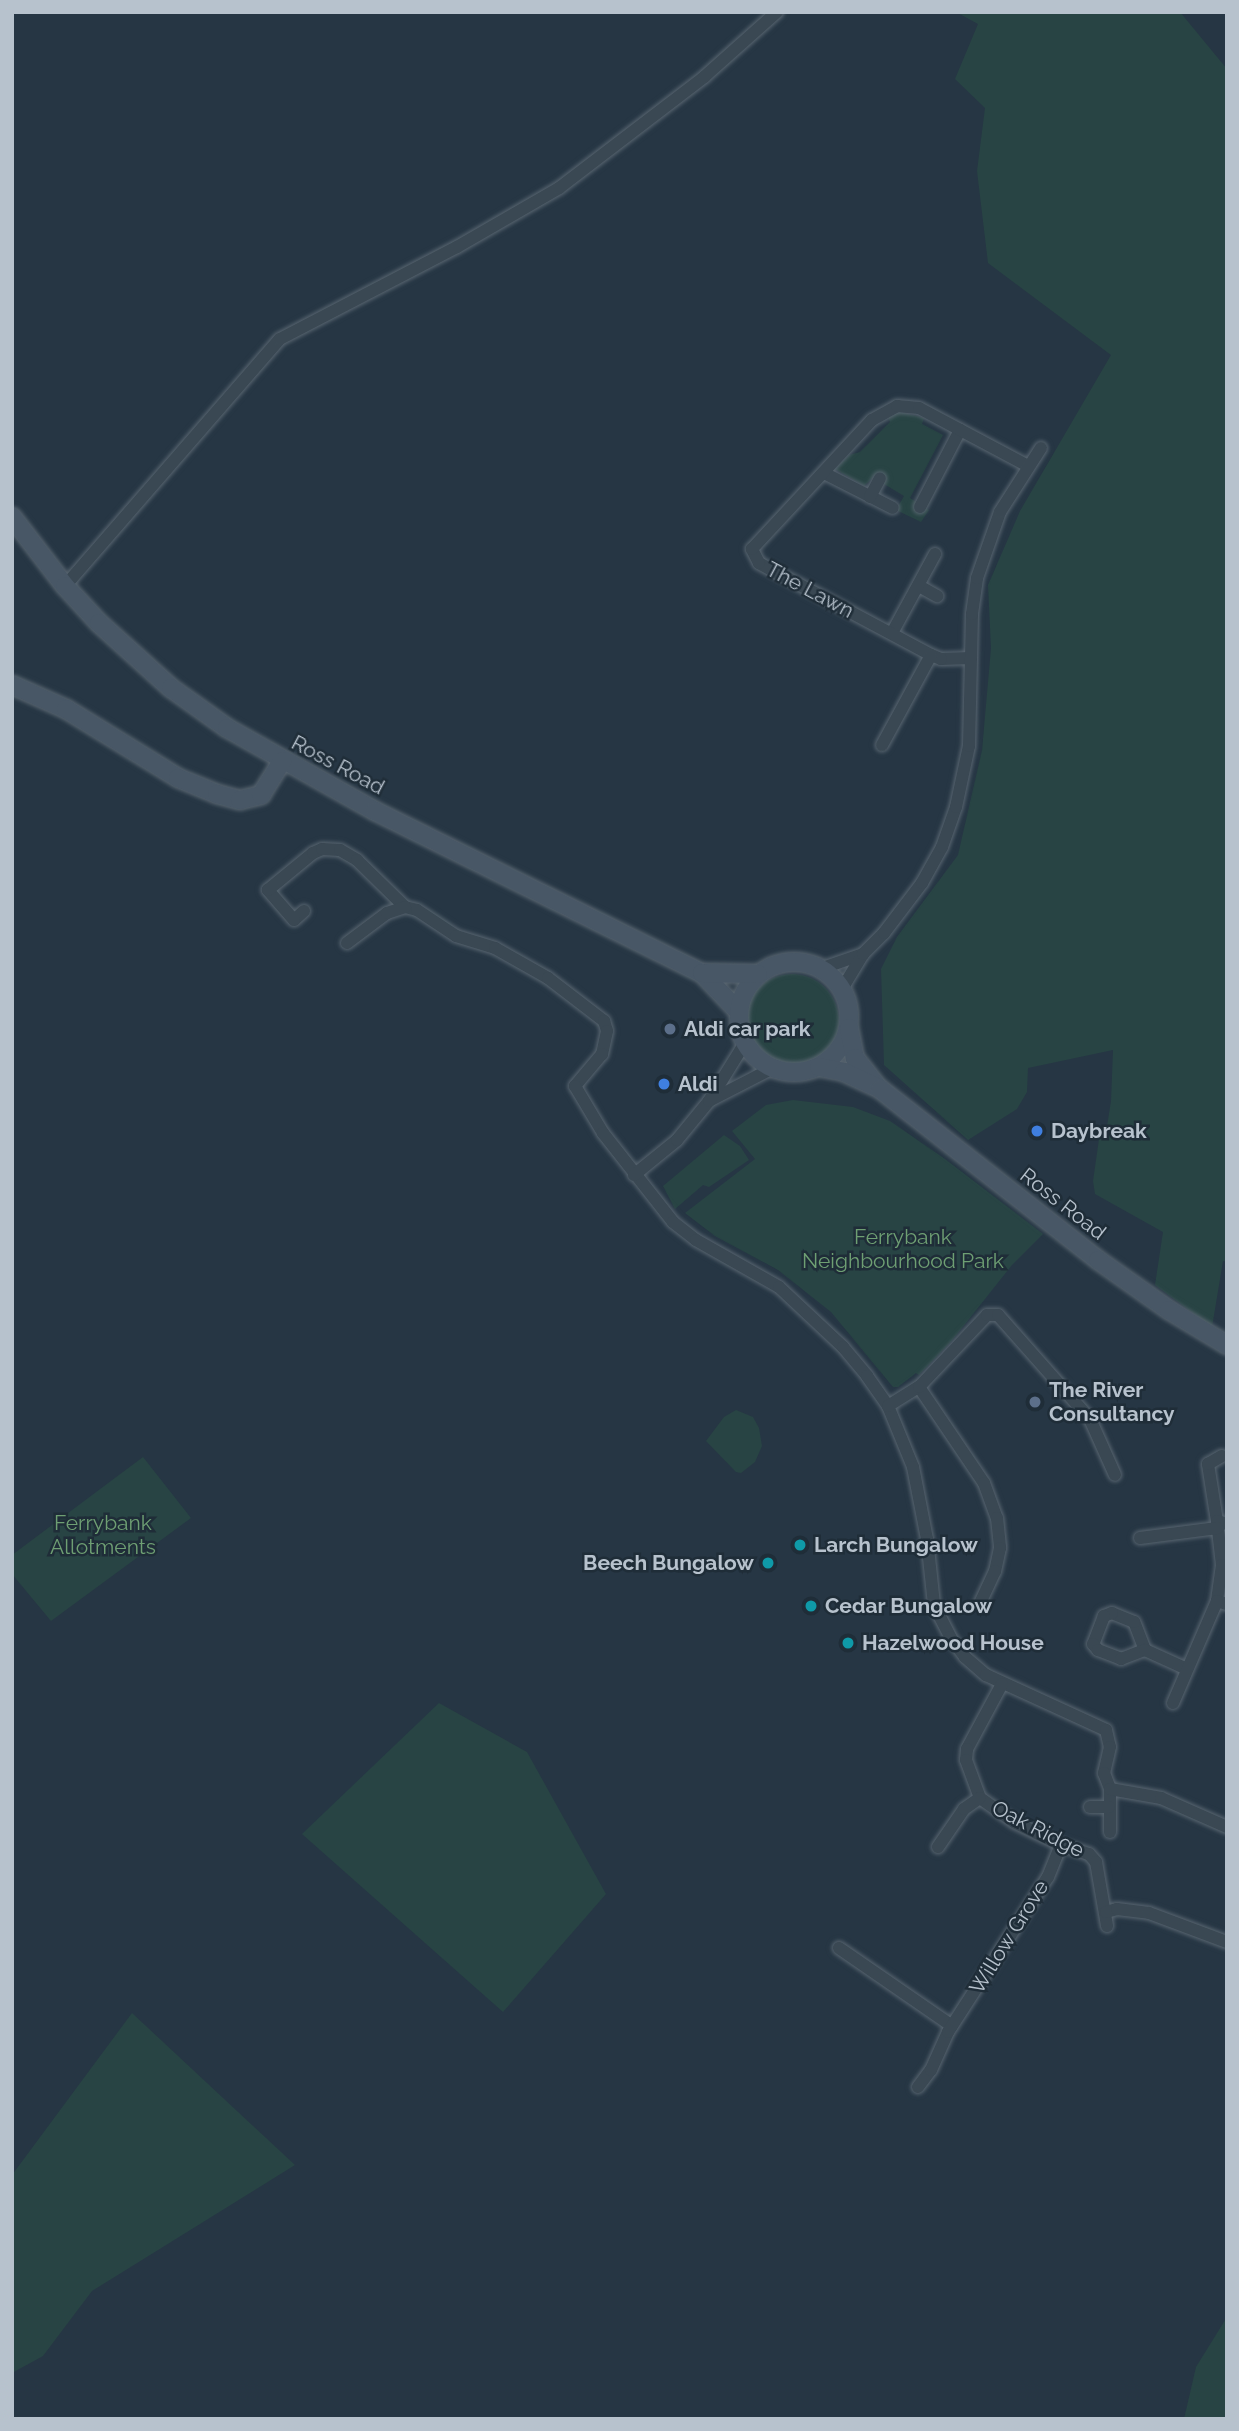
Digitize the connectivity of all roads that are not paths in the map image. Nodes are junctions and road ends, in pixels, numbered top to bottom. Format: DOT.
graph roads {
  1 [pos="777,12"];
  2 [pos="960,430"];
  3 [pos="1041,448"];
  4 [pos="1028,466"];
  5 [pos="824,473"];
  6 [pos="880,478"];
  7 [pos="870,497"];
  8 [pos="920,507"];
  9 [pos="893,509"];
  10 [pos="12,517"];
  11 [pos="936,554"];
  12 [pos="65,586"];
  13 [pos="919,586"];
  14 [pos="937,596"];
  15 [pos="892,633"];
  16 [pos="931,654"];
  17 [pos="971,658"];
  18 [pos="12,685"];
  19 [pos="882,746"];
  20 [pos="282,761"];
  21 [pos="405,907"];
  22 [pos="304,911"];
  23 [pos="347,943"];
  24 [pos="863,954"];
  25 [pos="820,969"];
  26 [pos="702,973"];
  27 [pos="758,974"];
  28 [pos="842,989"];
  29 [pos="738,1011"];
  30 [pos="849,1028"];
  31 [pos="745,1043"];
  32 [pos="819,1066"];
  33 [pos="771,1069"];
  34 [pos="880,1089"];
  35 [pos="709,1101"];
  36 [pos="634,1175"];
  37 [pos="1227,1345"];
  38 [pos="919,1387"];
  39 [pos="888,1406"];
  40 [pos="1222,1456"];
  41 [pos="1115,1475"];
  42 [pos="1220,1524"];
  43 [pos="1140,1538"];
  44 [pos="1222,1602"];
  45 [pos="980,1603"];
  46 [pos="1144,1650"];
  47 [pos="1187,1669"];
  48 [pos="1002,1684"];
  49 [pos="1173,1703"];
  50 [pos="1110,1789"];
  51 [pos="980,1798"];
  52 [pos="1090,1807"];
  53 [pos="1109,1807"];
  54 [pos="1227,1827"];
  55 [pos="1110,1832"];
  56 [pos="1061,1845"];
  57 [pos="938,1847"];
  58 [pos="1227,1942"];
  59 [pos="839,1948"];
  60 [pos="952,2026"];
  61 [pos="918,2087"];
  1 -- 12 [label="street"];
  2 -- 4 [label="street, The Lawn"];
  2 -- 5 [label="street, The Lawn"];
  2 -- 8 [label="street"];
  3 -- 4 [label="street"];
  4 -- 17 [label="street"];
  5 -- 7 [label="street"];
  5 -- 15 [label="street, The Lawn"];
  6 -- 7 [label="street"];
  7 -- 9 [label="street"];
  10 -- 12 [label="main road, Ross Road"];
  11 -- 13 [label="street"];
  12 -- 20 [label="main road, Ross Road"];
  13 -- 14 [label="street"];
  13 -- 15 [label="street"];
  15 -- 16 [label="street, The Lawn"];
  16 -- 17 [label="street, The Lawn"];
  16 -- 19 [label="street"];
  17 -- 24 [label="street"];
  18 -- 20 [label="main road"];
  20 -- 26 [label="main road, Ross Road"];
  21 -- 22 [label="street"];
  21 -- 23 [label="street"];
  21 -- 36 [label="street"];
  24 -- 25 [label="street"];
  24 -- 28 [label="street"];
  25 -- 27 [label="main road"];
  25 -- 28 [label="main road"];
  26 -- 27 [label="main road"];
  26 -- 29 [label="main road"];
  27 -- 29 [label="main road"];
  28 -- 30 [label="main road"];
  29 -- 31 [label="main road"];
  30 -- 32 [label="main road"];
  30 -- 34 [label="main road"];
  31 -- 33 [label="main road"];
  31 -- 35 [label="street"];
  32 -- 33 [label="main road"];
  32 -- 34 [label="main road"];
  33 -- 35 [label="street"];
  34 -- 37 [label="main road, Ross Road"];
  35 -- 36 [label="street"];
  36 -- 39 [label="street"];
  38 -- 39 [label="street"];
  38 -- 41 [label="street"];
  38 -- 45 [label="street"];
  39 -- 48 [label="street"];
  40 -- 42 [label="street"];
  42 -- 43 [label="street"];
  42 -- 44 [label="street"];
  44 -- 47 [label="street"];
  46 -- 47 [label="street"];
  47 -- 49 [label="street"];
  48 -- 50 [label="street, Oak Ridge"];
  48 -- 51 [label="street, Oak Ridge"];
  50 -- 53 [label="street, Oak Ridge"];
  50 -- 54 [label="street"];
  51 -- 56 [label="street, Oak Ridge"];
  51 -- 57 [label="street"];
  52 -- 53 [label="street, Oak Ridge"];
  53 -- 55 [label="street, Oak Ridge"];
  56 -- 58 [label="street, Oak Ridge"];
  56 -- 60 [label="street, Willow Grove"];
  59 -- 60 [label="street"];
  60 -- 61 [label="street, Willow Grove"];
}
